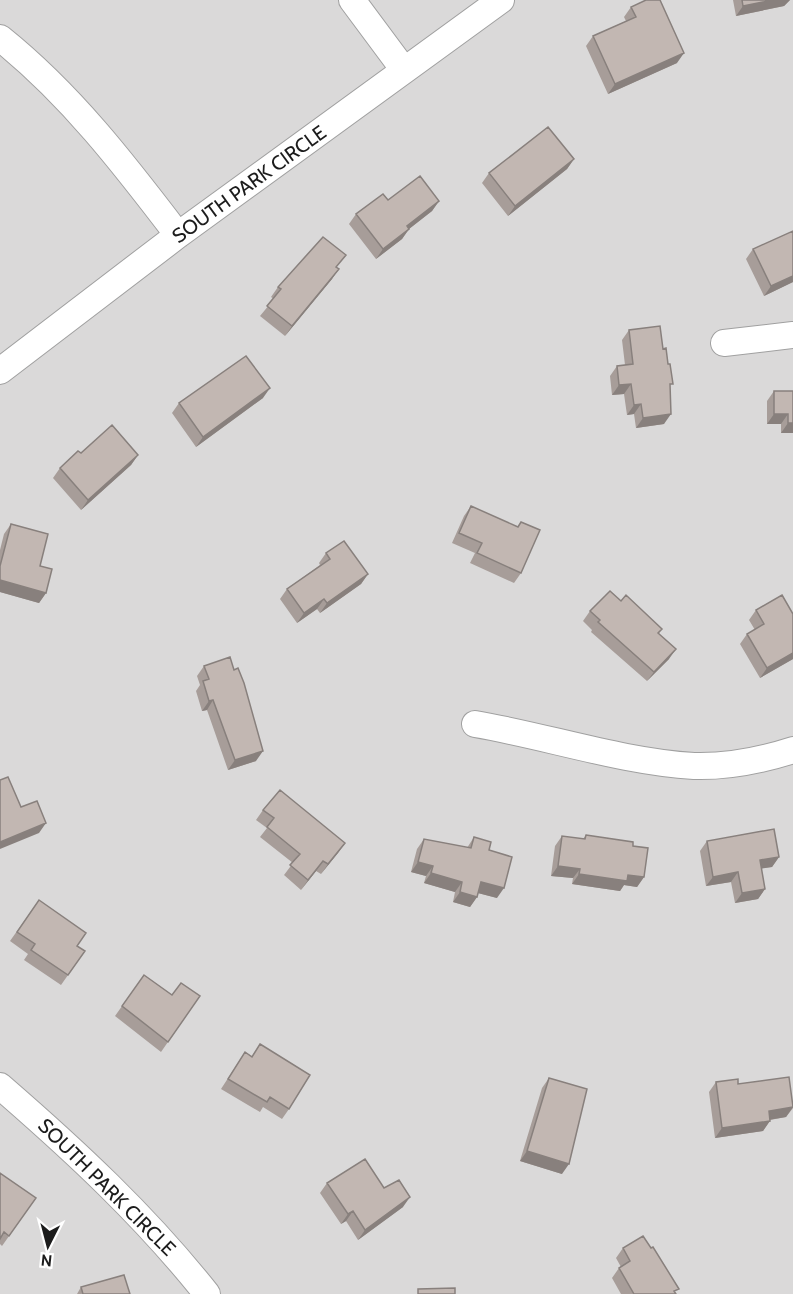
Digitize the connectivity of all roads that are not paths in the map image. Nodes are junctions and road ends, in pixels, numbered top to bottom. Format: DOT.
graph roads {
  1 [pos="352,0"];
  2 [pos="501,0"];
  3 [pos="0,38"];
  4 [pos="404,70"];
  5 [pos="178,235"];
  6 [pos="793,334"];
  7 [pos="723,343"];
  8 [pos="0,371"];
  9 [pos="475,724"];
  10 [pos="793,750"];
  11 [pos="0,1086"];
  12 [pos="207,1294"];
  1 -- 4 [label="street"];
  2 -- 4 [label="street, SOUTH PARK CIRCLE"];
  3 -- 5 [label="street"];
  4 -- 5 [label="street, SOUTH PARK CIRCLE"];
  5 -- 8 [label="street, SOUTH PARK CIRCLE"];
  6 -- 7 [label="street"];
  9 -- 10 [label="street"];
  11 -- 12 [label="street, SOUTH PARK CIRCLE"];
}
